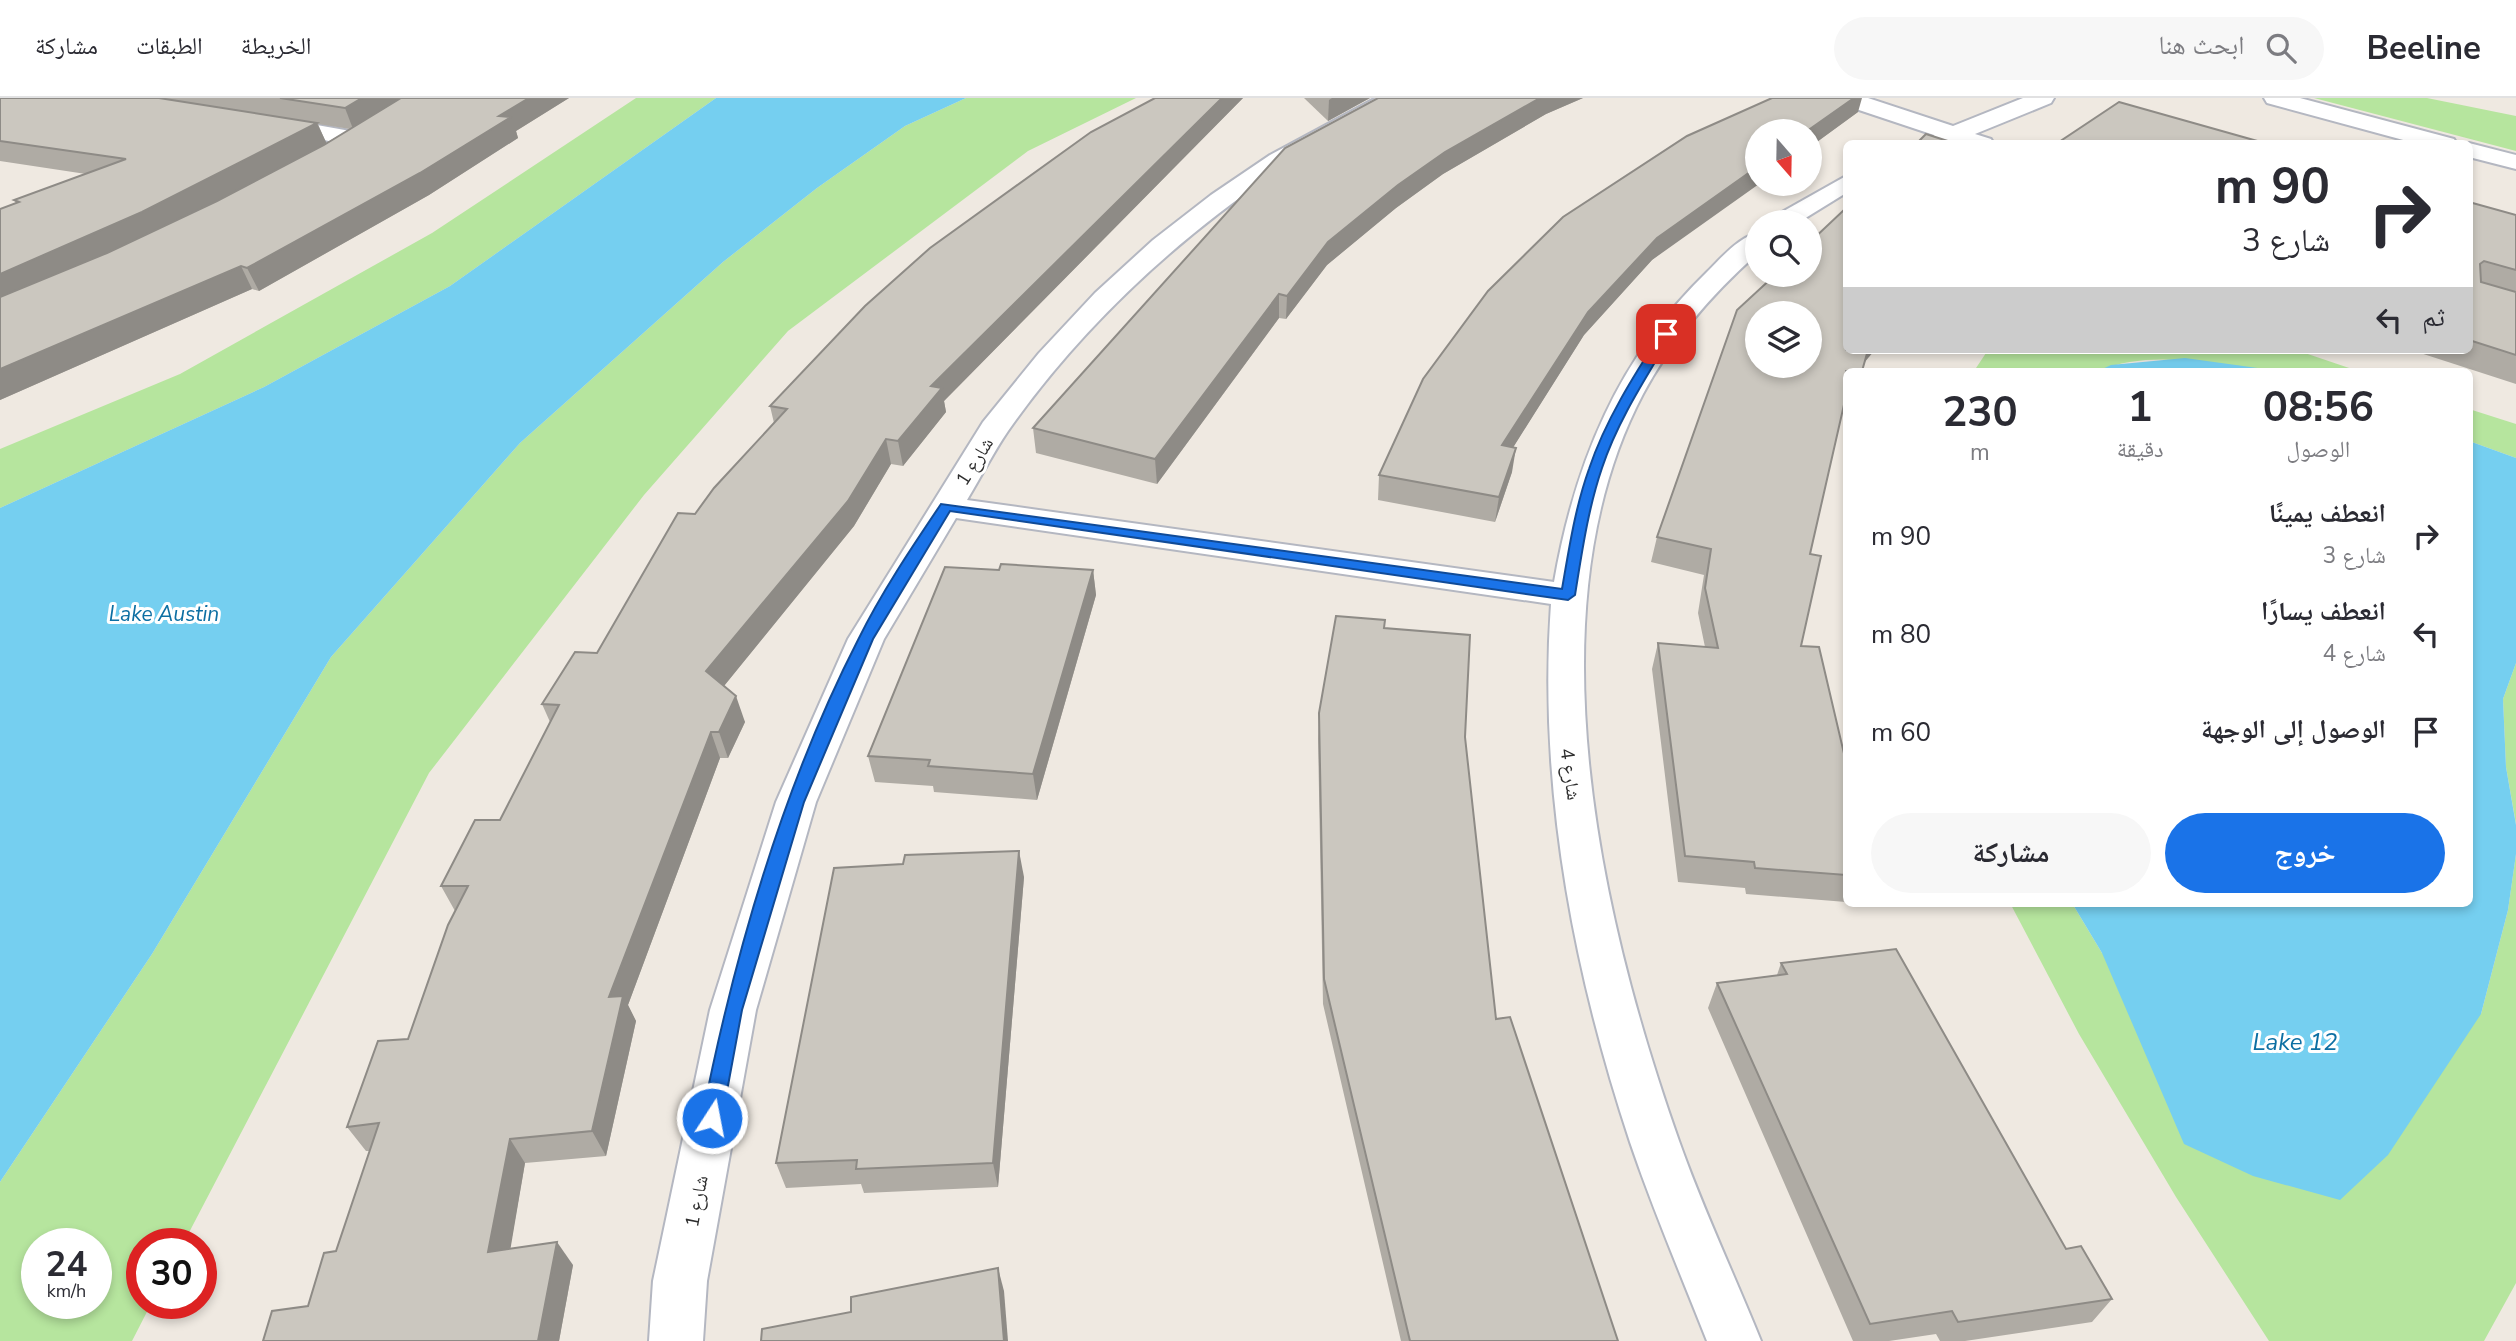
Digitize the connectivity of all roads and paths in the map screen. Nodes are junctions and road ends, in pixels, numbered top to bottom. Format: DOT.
graph roads {
  1 [pos="1393,98"];
  2 [pos="1846,98"];
  3 [pos="2043,98"];
  4 [pos="2275,98"];
  5 [pos="251,121"];
  6 [pos="378,126"];
  7 [pos="1953,134"];
  8 [pos="356,139"];
  9 [pos="1940,140"];
  10 [pos="1971,140"];
  11 [pos="2431,140"];
  12 [pos="2473,151"];
  13 [pos="321,160"];
  14 [pos="2516,162"];
  15 [pos="1843,185"];
  16 [pos="1802,210"];
  17 [pos="1745,252"];
  18 [pos="946,507"];
  19 [pos="1568,595"];
  20 [pos="676,1341"];
  21 [pos="1734,1341"];
  1 -- 18 [label="street, شارع 1"];
  2 -- 7 [label="street"];
  3 -- 7 [label="street"];
  4 -- 11 [label="street"];
  5 -- 8 [label="street"];
  6 -- 8 [label="street"];
  7 -- 9 [label="street"];
  7 -- 10 [label="street"];
  8 -- 13 [label="street"];
  12 -- 14 [label="street"];
  15 -- 16 [label="street"];
  17 -- 19 [label="street, شارع 4"];
  18 -- 19 [label="street"];
  18 -- 20 [label="street, شارع 1"];
  19 -- 21 [label="street, شارع 4"];
}
